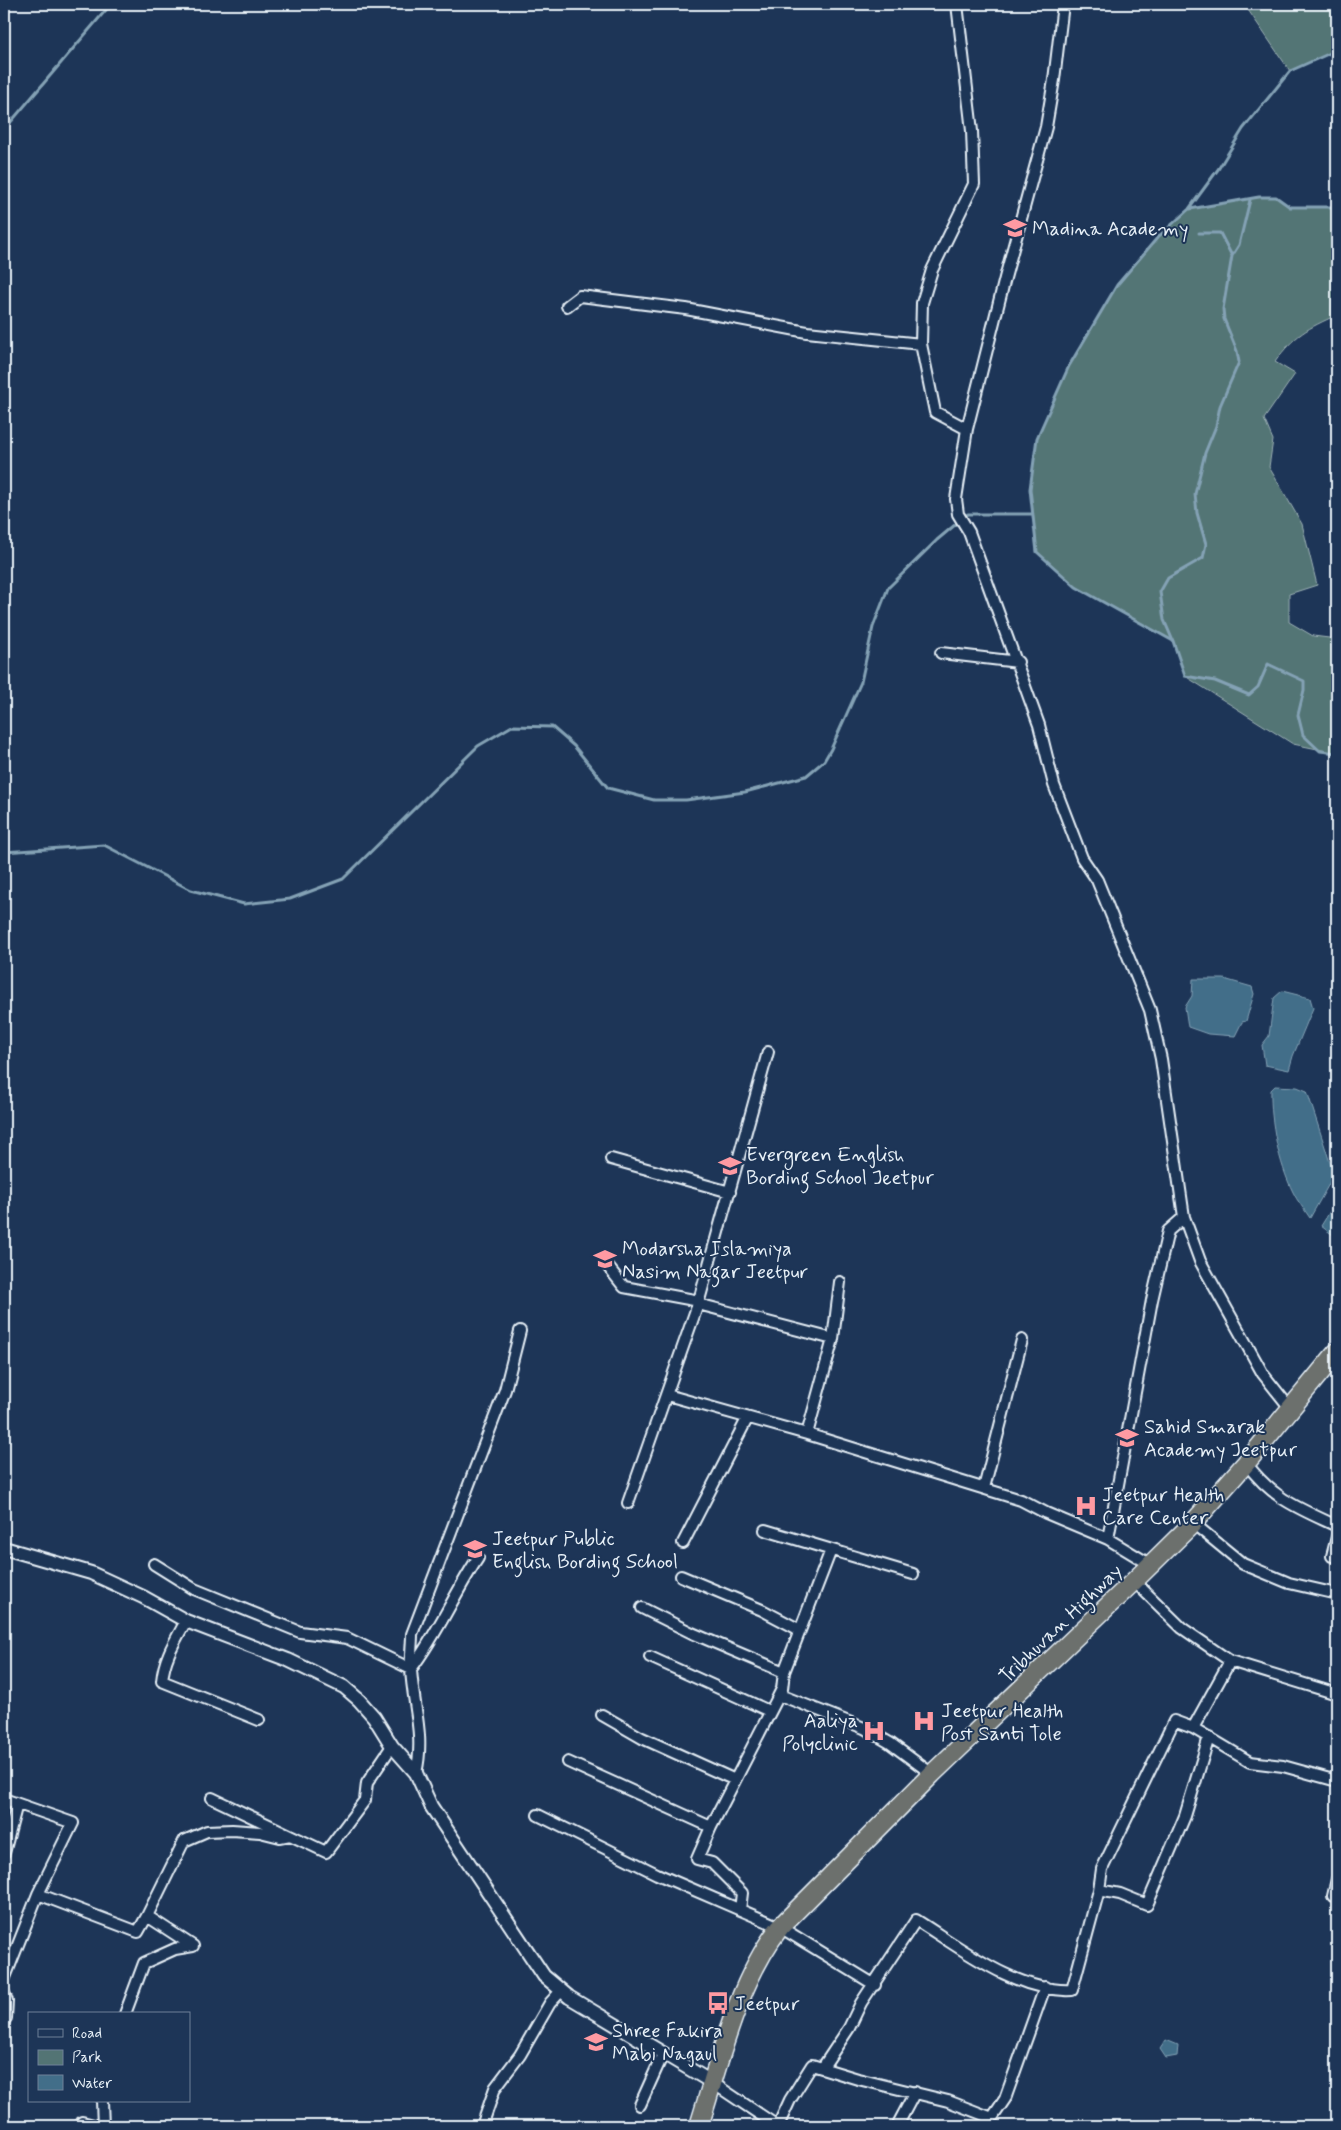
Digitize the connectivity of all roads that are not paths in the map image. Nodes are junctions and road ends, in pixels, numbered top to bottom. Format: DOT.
graph roads {
  1 [pos="957,4"];
  2 [pos="1063,4"];
  3 [pos="567,306"];
  4 [pos="921,344"];
  5 [pos="967,429"];
  6 [pos="941,653"];
  7 [pos="1018,662"];
  8 [pos="768,1052"];
  9 [pos="611,1159"];
  10 [pos="730,1192"];
  11 [pos="1184,1218"];
  12 [pos="609,1268"];
  13 [pos="840,1282"];
  14 [pos="698,1304"];
  15 [pos="520,1331"];
  16 [pos="833,1339"];
  17 [pos="1022,1340"];
  18 [pos="1337,1352"];
  19 [pos="667,1395"];
  20 [pos="1290,1408"];
  21 [pos="747,1418"];
  22 [pos="808,1434"];
  23 [pos="1246,1463"];
  24 [pos="984,1488"];
  25 [pos="628,1503"];
  26 [pos="1193,1522"];
  27 [pos="1337,1526"];
  28 [pos="765,1530"];
  29 [pos="1337,1537"];
  30 [pos="1108,1539"];
  31 [pos="683,1543"];
  32 [pos="4,1548"];
  33 [pos="830,1550"];
  34 [pos="1332,1556"];
  35 [pos="478,1558"];
  36 [pos="154,1564"];
  37 [pos="1151,1565"];
  38 [pos="913,1574"];
  39 [pos="681,1576"];
  40 [pos="1134,1581"];
  41 [pos="1337,1594"];
  42 [pos="642,1608"];
  43 [pos="186,1621"];
  44 [pos="800,1630"];
  45 [pos="650,1657"];
  46 [pos="1230,1661"];
  47 [pos="411,1669"];
  48 [pos="784,1672"];
  49 [pos="1337,1694"];
  50 [pos="778,1697"];
  51 [pos="769,1711"];
  52 [pos="602,1715"];
  53 [pos="259,1720"];
  54 [pos="1193,1728"];
  55 [pos="1209,1737"];
  56 [pos="392,1746"];
  57 [pos="568,1762"];
  58 [pos="416,1773"];
  59 [pos="932,1774"];
  60 [pos="735,1780"];
  61 [pos="1337,1780"];
  62 [pos="212,1798"];
  63 [pos="4,1799"];
  64 [pos="17,1804"];
  65 [pos="538,1815"];
  66 [pos="711,1827"];
  67 [pos="290,1835"];
  68 [pos="4,1854"];
  69 [pos="1337,1879"];
  70 [pos="1099,1890"];
  71 [pos="38,1894"];
  72 [pos="1337,1897"];
  73 [pos="740,1910"];
  74 [pos="146,1916"];
  75 [pos="780,1928"];
  76 [pos="4,1980"];
  77 [pos="875,1985"];
  78 [pos="1045,1987"];
  79 [pos="561,1991"];
  80 [pos="4,1993"];
  81 [pos="126,2012"];
  82 [pos="4,2017"];
  83 [pos="663,2054"];
  84 [pos="823,2067"];
  85 [pos="713,2083"];
  86 [pos="915,2092"];
  87 [pos="102,2102"];
  88 [pos="640,2105"];
  89 [pos="992,2118"];
  90 [pos="81,2126"];
  91 [pos="98,2126"];
  92 [pos="103,2126"];
  93 [pos="482,2126"];
  94 [pos="699,2126"];
  95 [pos="777,2126"];
  96 [pos="896,2126"];
  97 [pos="983,2126"];
  1 -- 4 [label="street"];
  2 -- 5 [label="street"];
  3 -- 4 [label="street"];
  4 -- 5 [label="street"];
  5 -- 7 [label="street"];
  6 -- 7 [label="street"];
  7 -- 11 [label="street"];
  8 -- 10 [label="street"];
  9 -- 10 [label="street"];
  10 -- 14 [label="street"];
  11 -- 20 [label="street"];
  11 -- 30 [label="street"];
  12 -- 14 [label="street"];
  13 -- 16 [label="street"];
  14 -- 16 [label="street"];
  14 -- 19 [label="street"];
  15 -- 47 [label="street"];
  16 -- 22 [label="street"];
  17 -- 24 [label="street"];
  18 -- 20 [label="highway, Tribhuvan Highway"];
  19 -- 21 [label="street"];
  19 -- 25 [label="street"];
  20 -- 23 [label="highway, Tribhuvan Highway"];
  21 -- 22 [label="street"];
  21 -- 31 [label="street"];
  22 -- 24 [label="street"];
  23 -- 26 [label="highway, Tribhuvan Highway"];
  23 -- 27 [label="street"];
  24 -- 30 [label="street"];
  26 -- 37 [label="highway, Tribhuvan Highway"];
  26 -- 41 [label="street"];
  28 -- 33 [label="street"];
  29 -- 34 [label="street"];
  30 -- 37 [label="street"];
  32 -- 43 [label="street"];
  33 -- 38 [label="street"];
  33 -- 44 [label="street"];
  35 -- 47 [label="street"];
  36 -- 47 [label="street"];
  37 -- 40 [label="highway, Tribhuvan Highway"];
  39 -- 44 [label="street"];
  40 -- 46 [label="street"];
  40 -- 59 [label="highway, Tribhuvan Highway"];
  42 -- 48 [label="street"];
  43 -- 53 [label="street"];
  43 -- 56 [label="street"];
  44 -- 48 [label="street"];
  45 -- 51 [label="street"];
  46 -- 49 [label="street"];
  46 -- 54 [label="street"];
  47 -- 58 [label="street"];
  48 -- 50 [label="street"];
  50 -- 51 [label="street"];
  50 -- 59 [label="street"];
  51 -- 60 [label="street"];
  52 -- 60 [label="street"];
  54 -- 55 [label="street"];
  54 -- 70 [label="street"];
  55 -- 61 [label="street"];
  55 -- 70 [label="street"];
  56 -- 58 [label="street"];
  56 -- 67 [label="street"];
  57 -- 66 [label="street"];
  58 -- 79 [label="street"];
  59 -- 75 [label="highway, Tribhuvan Highway"];
  60 -- 66 [label="street"];
  62 -- 67 [label="street"];
  63 -- 64 [label="street"];
  64 -- 68 [label="street"];
  64 -- 71 [label="street"];
  65 -- 73 [label="street"];
  66 -- 73 [label="street"];
  67 -- 74 [label="street"];
  69 -- 72 [label="street"];
  70 -- 78 [label="street"];
  71 -- 74 [label="street"];
  71 -- 76 [label="street"];
  73 -- 75 [label="street"];
  74 -- 81 [label="street"];
  75 -- 77 [label="street"];
  75 -- 85 [label="highway, Tribhuvan Highway"];
  77 -- 78 [label="street"];
  77 -- 84 [label="street"];
  78 -- 89 [label="street"];
  79 -- 83 [label="street"];
  79 -- 93 [label="street"];
  80 -- 82 [label="street"];
  83 -- 85 [label="street"];
  83 -- 88 [label="street"];
  84 -- 86 [label="street"];
  84 -- 95 [label="street"];
  85 -- 94 [label="highway, Tribhuvan Highway"];
  85 -- 95 [label="street"];
  86 -- 89 [label="street"];
  86 -- 96 [label="street"];
  87 -- 92 [label="street"];
  89 -- 97 [label="street"];
  90 -- 91 [label="street"];
}
